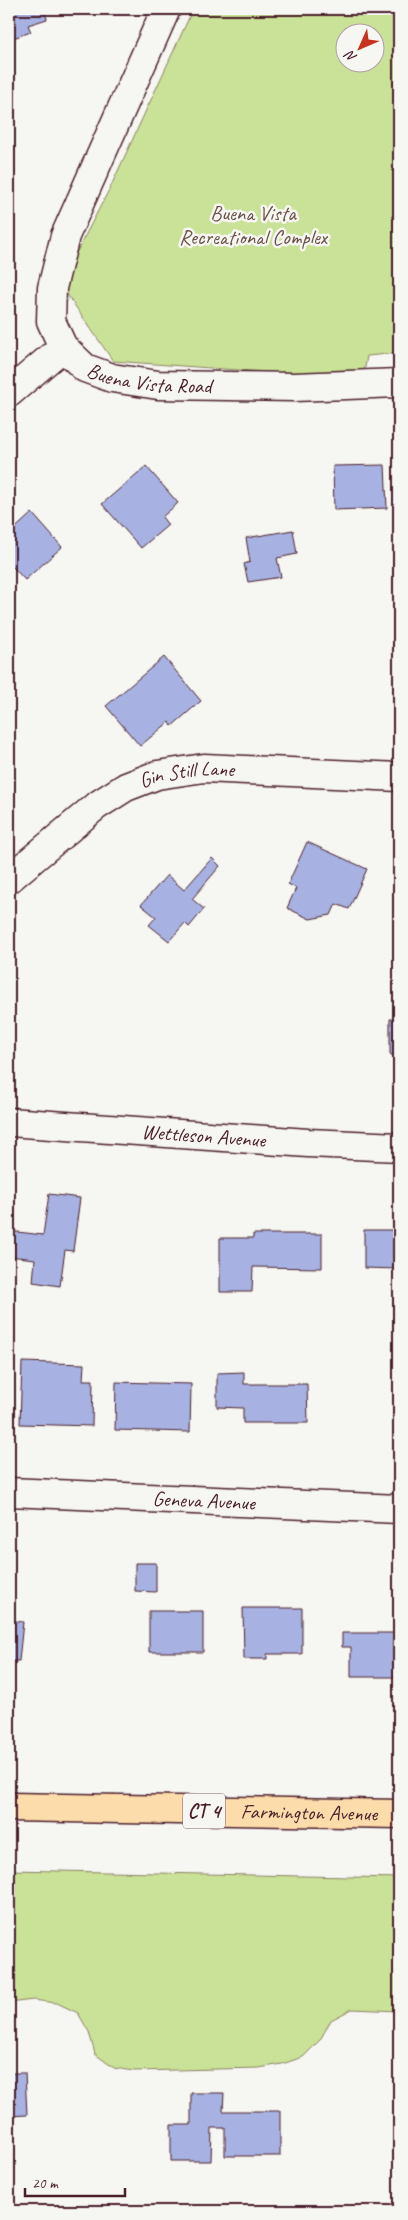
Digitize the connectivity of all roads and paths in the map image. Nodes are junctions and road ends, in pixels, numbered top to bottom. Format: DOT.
graph roads {
  1 [pos="166,9"];
  2 [pos="63,347"];
  3 [pos="399,383"];
  4 [pos="9,393"];
  5 [pos="399,776"];
  6 [pos="9,879"];
  7 [pos="9,1122"];
  8 [pos="399,1147"];
  9 [pos="9,1492"];
  10 [pos="399,1509"];
  11 [pos="9,1807"];
  12 [pos="399,1814"];
  1 -- 2 [label="street, Buena Vista Road"];
  2 -- 3 [label="street, Buena Vista Road"];
  2 -- 4 [label="street"];
  5 -- 6 [label="street, Gin Still Lane"];
  7 -- 8 [label="street, Wettleson Avenue"];
  9 -- 10 [label="street, Geneva Avenue"];
  11 -- 12 [label="main road, Farmington Avenue / CT 4"];
}
